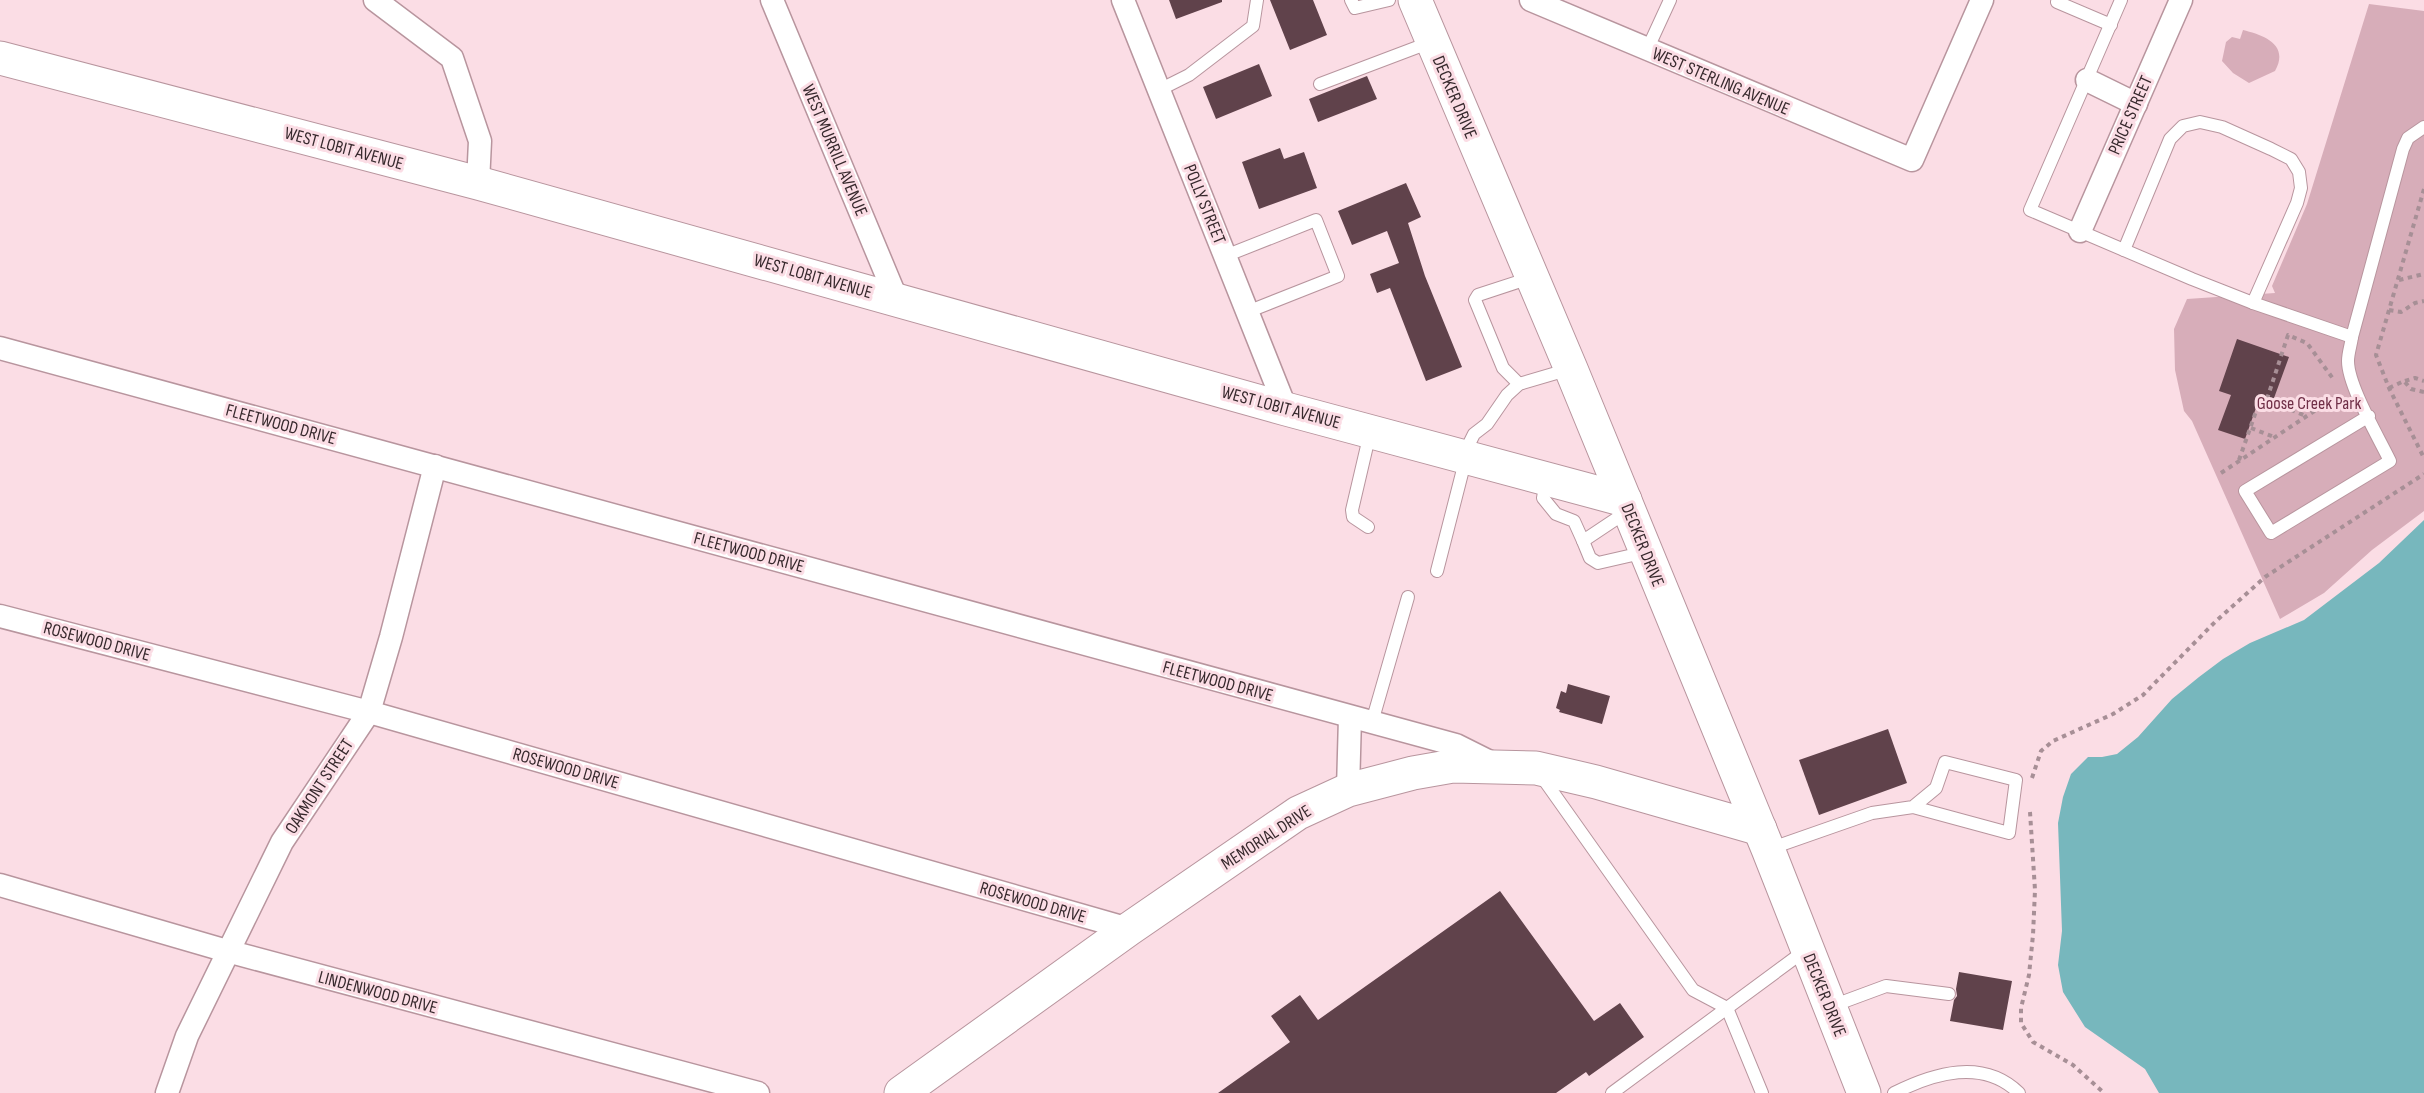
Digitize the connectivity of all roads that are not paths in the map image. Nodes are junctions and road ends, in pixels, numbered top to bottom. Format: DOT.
graph roads {
  1 [pos="375,0"];
  2 [pos="772,0"];
  3 [pos="1123,0"];
  4 [pos="1257,0"];
  5 [pos="1352,0"];
  6 [pos="1389,0"];
  7 [pos="1415,0"];
  8 [pos="1670,0"];
  9 [pos="1982,0"];
  10 [pos="2058,0"];
  11 [pos="2121,0"];
  12 [pos="2181,0"];
  13 [pos="1543,2"];
  14 [pos="2111,25"];
  15 [pos="1432,41"];
  16 [pos="1647,50"];
  17 [pos="0,58"];
  18 [pos="2087,80"];
  19 [pos="1320,84"];
  20 [pos="1159,90"];
  21 [pos="2136,104"];
  22 [pos="2424,127"];
  23 [pos="478,183"];
  24 [pos="2079,231"];
  25 [pos="2124,250"];
  26 [pos="1225,256"];
  27 [pos="1531,278"];
  28 [pos="897,300"];
  29 [pos="2253,303"];
  30 [pos="1247,312"];
  31 [pos="2352,337"];
  32 [pos="0,348"];
  33 [pos="1571,369"];
  34 [pos="1519,384"];
  35 [pos="1286,409"];
  36 [pos="2368,416"];
  37 [pos="1371,432"];
  38 [pos="1467,458"];
  39 [pos="435,466"];
  40 [pos="1546,479"];
  41 [pos="1627,505"];
  42 [pos="1368,527"];
  43 [pos="1583,541"];
  44 [pos="1646,552"];
  45 [pos="1437,571"];
  46 [pos="1408,597"];
  47 [pos="0,616"];
  48 [pos="369,712"];
  49 [pos="1350,717"];
  50 [pos="1372,722"];
  51 [pos="1496,765"];
  52 [pos="1536,768"];
  53 [pos="1348,790"];
  54 [pos="1914,807"];
  55 [pos="1764,839"];
  56 [pos="0,885"];
  57 [pos="1129,929"];
  58 [pos="1807,949"];
  59 [pos="227,951"];
  60 [pos="1950,994"];
  61 [pos="1830,1007"];
  62 [pos="1727,1008"];
  63 [pos="167,1093"];
  64 [pos="758,1093"];
  65 [pos="901,1093"];
  66 [pos="1612,1093"];
  67 [pos="1762,1093"];
  68 [pos="1864,1093"];
  69 [pos="1894,1093"];
  70 [pos="2019,1093"];
  1 -- 23 [label="street"];
  2 -- 28 [label="street, WEST MURRILL AVENUE"];
  3 -- 20 [label="street, POLLY STREET"];
  4 -- 20 [label="lane"];
  5 -- 6 [label="lane"];
  7 -- 15 [label="street, DECKER DRIVE"];
  8 -- 16 [label="lane"];
  9 -- 16 [label="street, WEST STERLING AVENUE"];
  10 -- 14 [label="lane"];
  11 -- 14 [label="lane"];
  12 -- 21 [label="street, PRICE STREET"];
  13 -- 16 [label="street, WEST STERLING AVENUE"];
  14 -- 18 [label="lane"];
  15 -- 19 [label="lane"];
  15 -- 27 [label="street, DECKER DRIVE"];
  17 -- 23 [label="street, WEST LOBIT AVENUE"];
  18 -- 21 [label="street"];
  18 -- 24 [label="lane"];
  20 -- 26 [label="street, POLLY STREET"];
  21 -- 24 [label="street, PRICE STREET"];
  22 -- 31 [label="lane"];
  23 -- 28 [label="street, WEST LOBIT AVENUE"];
  24 -- 25 [label="lane"];
  25 -- 29 [label="lane"];
  25 -- 29 [label="lane"];
  26 -- 30 [label="street, POLLY STREET"];
  26 -- 30 [label="lane"];
  27 -- 33 [label="street, DECKER DRIVE"];
  27 -- 34 [label="lane"];
  28 -- 35 [label="street, WEST LOBIT AVENUE"];
  29 -- 31 [label="lane"];
  30 -- 35 [label="street, POLLY STREET"];
  31 -- 36 [label="lane"];
  32 -- 39 [label="street, FLEETWOOD DRIVE"];
  33 -- 34 [label="lane"];
  33 -- 41 [label="street, DECKER DRIVE"];
  34 -- 38 [label="lane"];
  35 -- 37 [label="street, WEST LOBIT AVENUE"];
  36 -- 36 [label="lane"];
  37 -- 38 [label="street, WEST LOBIT AVENUE"];
  37 -- 42 [label="lane"];
  38 -- 40 [label="street, WEST LOBIT AVENUE"];
  38 -- 45 [label="lane"];
  39 -- 48 [label="street, OAKMONT STREET"];
  39 -- 49 [label="street, FLEETWOOD DRIVE"];
  40 -- 41 [label="street, WEST LOBIT AVENUE"];
  40 -- 43 [label="lane"];
  41 -- 43 [label="lane"];
  41 -- 44 [label="street, DECKER DRIVE"];
  43 -- 44 [label="lane"];
  44 -- 55 [label="street, DECKER DRIVE"];
  46 -- 50 [label="lane"];
  47 -- 48 [label="street, ROSEWOOD DRIVE"];
  48 -- 57 [label="street, ROSEWOOD DRIVE"];
  48 -- 59 [label="street, OAKMONT STREET"];
  49 -- 50 [label="street, FLEETWOOD DRIVE"];
  49 -- 53 [label="street"];
  50 -- 51 [label="street, FLEETWOOD DRIVE"];
  51 -- 52 [label="street, MEMORIAL DRIVE"];
  51 -- 53 [label="street, MEMORIAL DRIVE"];
  52 -- 55 [label="street, MEMORIAL DRIVE"];
  52 -- 62 [label="lane"];
  53 -- 57 [label="street, MEMORIAL DRIVE"];
  54 -- 54 [label="lane"];
  54 -- 55 [label="lane"];
  55 -- 58 [label="street, DECKER DRIVE"];
  56 -- 59 [label="street, LINDENWOOD DRIVE"];
  57 -- 65 [label="street, MEMORIAL DRIVE"];
  58 -- 61 [label="street, DECKER DRIVE"];
  58 -- 62 [label="lane"];
  59 -- 63 [label="street, OAKMONT STREET"];
  59 -- 64 [label="street, LINDENWOOD DRIVE"];
  60 -- 61 [label="lane"];
  61 -- 68 [label="street, DECKER DRIVE"];
  62 -- 66 [label="lane"];
  62 -- 67 [label="lane"];
  69 -- 70 [label="lane"];
}
